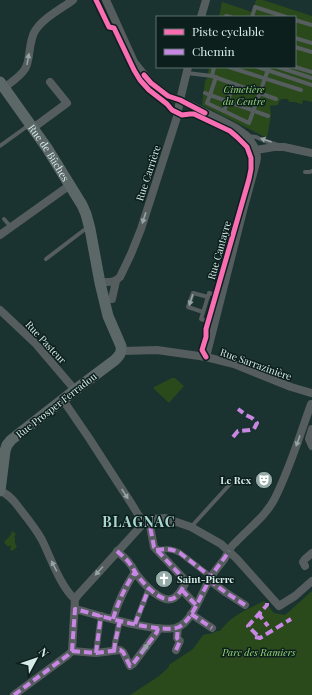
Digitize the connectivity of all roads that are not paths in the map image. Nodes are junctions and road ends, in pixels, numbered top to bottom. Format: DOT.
graph roads {
  1 [pos="73,0"];
  2 [pos="106,0"];
  3 [pos="206,0"];
  4 [pos="201,16"];
  5 [pos="252,16"];
  6 [pos="283,16"];
  7 [pos="296,20"];
  8 [pos="312,25"];
  9 [pos="296,38"];
  10 [pos="312,43"];
  11 [pos="296,47"];
  12 [pos="312,52"];
  13 [pos="296,67"];
  14 [pos="214,68"];
  15 [pos="232,68"];
  16 [pos="281,68"];
  17 [pos="268,69"];
  18 [pos="188,70"];
  19 [pos="312,72"];
  20 [pos="214,77"];
  21 [pos="312,78"];
  22 [pos="265,79"];
  23 [pos="50,82"];
  24 [pos="234,84"];
  25 [pos="2,85"];
  26 [pos="312,85"];
  27 [pos="301,90"];
  28 [pos="205,93"];
  29 [pos="260,93"];
  30 [pos="210,95"];
  31 [pos="276,99"];
  32 [pos="180,100"];
  33 [pos="228,101"];
  34 [pos="224,111"];
  35 [pos="254,111"];
  36 [pos="268,116"];
  37 [pos="32,125"];
  38 [pos="247,136"];
  39 [pos="0,146"];
  40 [pos="284,147"];
  41 [pos="256,150"];
  42 [pos="312,153"];
  43 [pos="312,171"];
  44 [pos="305,172"];
  45 [pos="70,185"];
  46 [pos="4,219"];
  47 [pos="11,227"];
  48 [pos="90,229"];
  49 [pos="0,235"];
  50 [pos="46,259"];
  51 [pos="116,281"];
  52 [pos="100,283"];
  53 [pos="208,297"];
  54 [pos="221,297"];
  55 [pos="112,299"];
  56 [pos="0,310"];
  57 [pos="203,312"];
  58 [pos="214,323"];
  59 [pos="122,351"];
  60 [pos="206,357"];
  61 [pos="76,390"];
  62 [pos="311,392"];
  63 [pos="64,402"];
  64 [pos="312,405"];
  65 [pos="312,429"];
  66 [pos="311,443"];
  67 [pos="2,448"];
  68 [pos="231,483"];
  69 [pos="0,491"];
  70 [pos="145,522"];
  71 [pos="191,527"];
  72 [pos="156,550"];
  73 [pos="117,551"];
  74 [pos="229,551"];
  75 [pos="312,553"];
  76 [pos="305,566"];
  77 [pos="134,572"];
  78 [pos="210,579"];
  79 [pos="312,581"];
  80 [pos="149,588"];
  81 [pos="182,590"];
  82 [pos="75,599"];
  83 [pos="196,605"];
  84 [pos="245,605"];
  85 [pos="74,609"];
  86 [pos="191,614"];
  87 [pos="101,615"];
  88 [pos="116,619"];
  89 [pos="135,624"];
  90 [pos="178,627"];
  91 [pos="158,628"];
  92 [pos="212,628"];
  93 [pos="176,650"];
  94 [pos="72,651"];
  95 [pos="114,651"];
  96 [pos="96,653"];
  97 [pos="14,695"];
  25 -- 1 [label="street, one-way"];
  2 -- 32 [label="street"];
  3 -- 4 [label="street"];
  5 -- 6 [label="lane"];
  7 -- 8 [label="lane"];
  9 -- 10 [label="lane"];
  11 -- 12 [label="lane"];
  13 -- 19 [label="lane"];
  14 -- 20 [label="lane"];
  15 -- 22 [label="lane"];
  16 -- 21 [label="lane"];
  17 -- 22 [label="lane"];
  17 -- 26 [label="lane"];
  18 -- 20 [label="lane"];
  18 -- 32 [label="street, Rue Carrière"];
  20 -- 24 [label="lane"];
  20 -- 30 [label="lane"];
  22 -- 27 [label="lane"];
  22 -- 29 [label="lane"];
  23 -- 37 [label="street"];
  24 -- 29 [label="lane"];
  24 -- 33 [label="lane"];
  25 -- 37 [label="main road, Rue de Bûches"];
  28 -- 30 [label="lane"];
  29 -- 31 [label="lane"];
  29 -- 35 [label="lane"];
  30 -- 33 [label="lane"];
  30 -- 34 [label="lane"];
  32 -- 38 [label="street"];
  32 -- 51 [label="street, Rue Carrière, one-way"];
  33 -- 34 [label="lane"];
  33 -- 35 [label="lane"];
  34 -- 35 [label="lane"];
  35 -- 36 [label="lane"];
  37 -- 39 [label="lane"];
  37 -- 45 [label="main road, Rue de Bûches"];
  40 -- 38 [label="lane, one-way"];
  38 -- 41 [label="street"];
  40 -- 41 [label="street"];
  40 -- 42 [label="street"];
  41 -- 54 [label="street"];
  43 -- 44 [label="lane"];
  45 -- 47 [label="street"];
  45 -- 48 [label="main road, Rue de Bûches"];
  46 -- 47 [label="lane"];
  47 -- 49 [label="street"];
  48 -- 50 [label="lane"];
  48 -- 52 [label="main road, Rue de Bûches"];
  51 -- 52 [label="street"];
  51 -- 55 [label="street, Rue Carrière"];
  52 -- 59 [label="main road, Rue de Bûches"];
  53 -- 54 [label="lane"];
  53 -- 57 [label="lane"];
  53 -- 57 [label="lane, one-way"];
  54 -- 58 [label="street"];
  56 -- 61 [label="street, Rue Pasteur"];
  57 -- 58 [label="lane"];
  58 -- 60 [label="street"];
  59 -- 60 [label="street, Rue Sarrazinière"];
  59 -- 61 [label="main road, Rue Prosper Ferradou"];
  60 -- 62 [label="street, Rue Sarrazinière"];
  61 -- 63 [label="main road, Rue Prosper Ferradou"];
  62 -- 64 [label="street"];
  63 -- 67 [label="main road, Rue Prosper Ferradou"];
  63 -- 70 [label="street, one-way"];
  64 -- 74 [label="street, one-way"];
  65 -- 66 [label="street"];
  67 -- 69 [label="main road, Rue Prosper Ferradou"];
  68 -- 71 [label="lane"];
  82 -- 69 [label="street, one-way"];
  70 -- 71 [label="street"];
  70 -- 72 [label="street"];
  70 -- 73 [label="street"];
  71 -- 74 [label="street"];
  72 -- 78 [label="street"];
  72 -- 81 [label="street"];
  73 -- 77 [label="street"];
  73 -- 82 [label="street, one-way"];
  74 -- 78 [label="street"];
  74 -- 79 [label="street"];
  75 -- 76 [label="street"];
  77 -- 80 [label="street"];
  77 -- 88 [label="street"];
  78 -- 83 [label="street"];
  78 -- 84 [label="street"];
  80 -- 81 [label="street"];
  80 -- 89 [label="street"];
  81 -- 83 [label="street"];
  82 -- 85 [label="street"];
  83 -- 86 [label="street"];
  85 -- 87 [label="street"];
  85 -- 94 [label="street"];
  86 -- 90 [label="street"];
  86 -- 92 [label="street"];
  87 -- 88 [label="street"];
  87 -- 96 [label="street"];
  88 -- 89 [label="street"];
  88 -- 95 [label="street"];
  89 -- 91 [label="street"];
  90 -- 91 [label="street"];
  90 -- 93 [label="street"];
  95 -- 91 [label="street, one-way"];
  94 -- 96 [label="street"];
  94 -- 97 [label="street"];
  95 -- 96 [label="street"];
}
